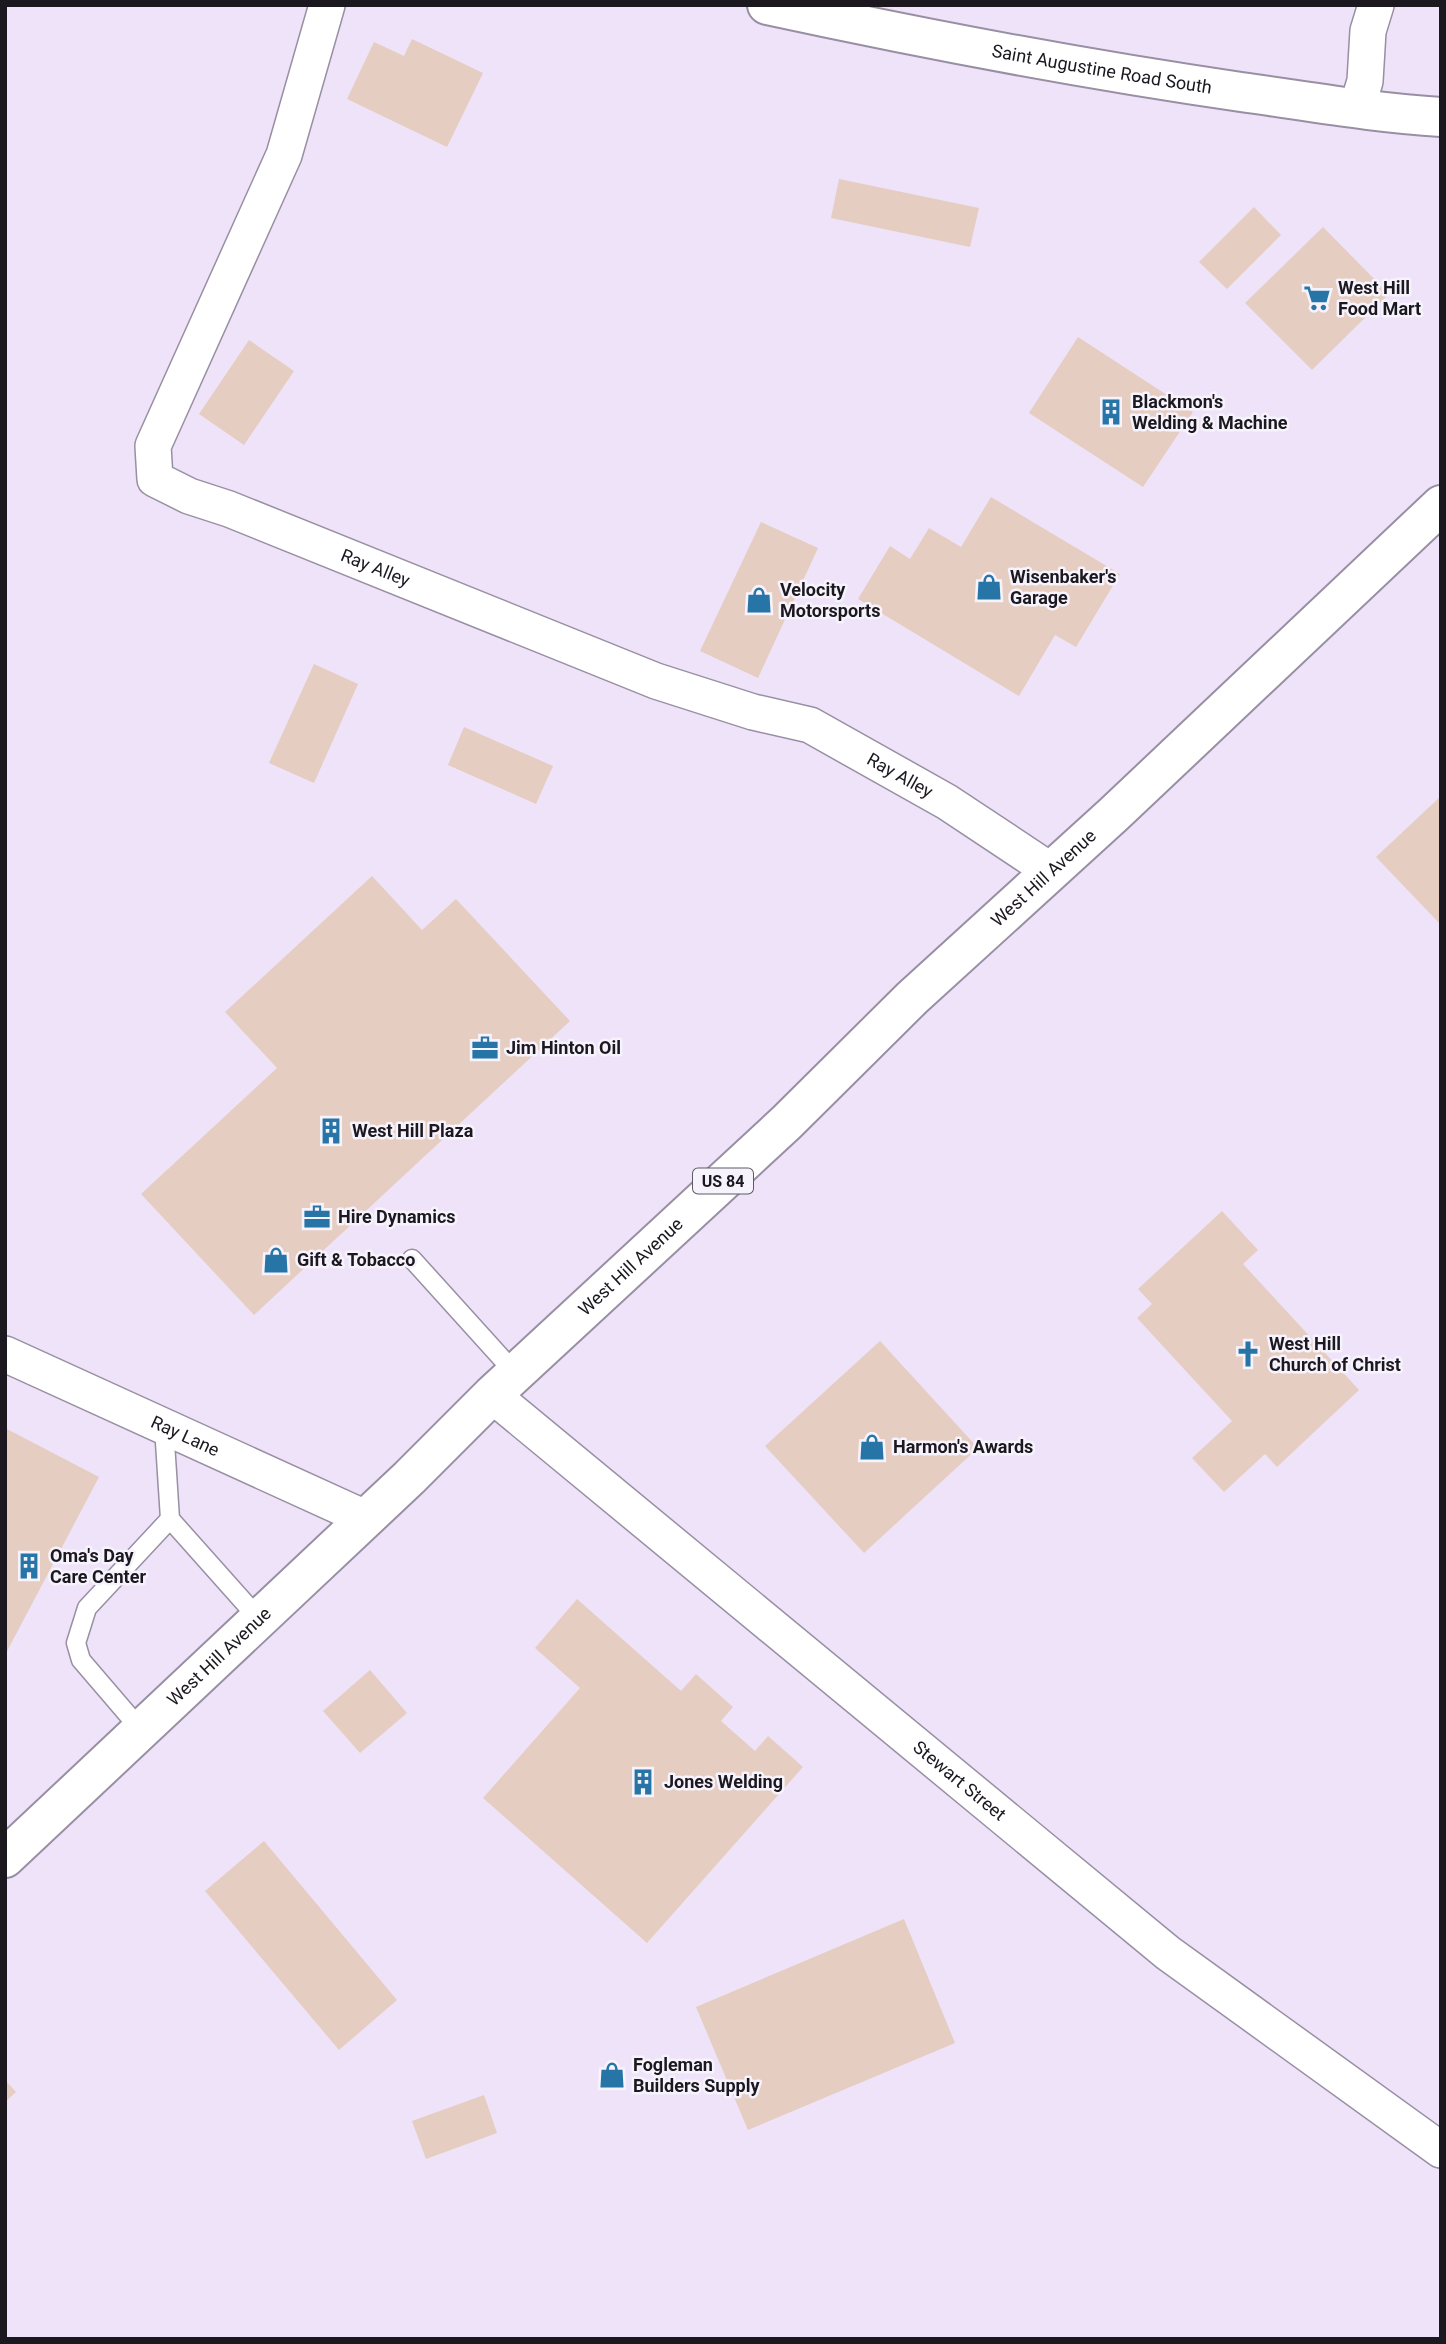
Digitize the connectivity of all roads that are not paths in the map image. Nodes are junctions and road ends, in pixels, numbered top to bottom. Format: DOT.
graph roads {
  1 [pos="327,5"];
  2 [pos="767,5"];
  3 [pos="1377,5"];
  4 [pos="1357,108"];
  5 [pos="1441,117"];
  6 [pos="1441,505"];
  7 [pos="1051,871"];
  8 [pos="412,1259"];
  9 [pos="5,1354"];
  10 [pos="503,1384"];
  11 [pos="164,1426"];
  12 [pos="365,1518"];
  13 [pos="170,1519"];
  14 [pos="259,1619"];
  15 [pos="141,1730"];
  16 [pos="5,1858"];
  17 [pos="1441,2150"];
  1 -- 7 [label="street, Ray Alley"];
  2 -- 4 [label="main road, Saint Augustine Road South"];
  3 -- 4 [label="street"];
  4 -- 5 [label="main road, Saint Augustine Road South"];
  6 -- 7 [label="main road, West Hill Avenue / US 84"];
  7 -- 10 [label="main road, West Hill Avenue / US 84"];
  8 -- 10 [label="lane"];
  9 -- 11 [label="street, Ray Lane"];
  10 -- 12 [label="main road, West Hill Avenue / US 84"];
  10 -- 17 [label="street, Stewart Street"];
  11 -- 12 [label="street, Ray Lane"];
  11 -- 13 [label="lane"];
  12 -- 14 [label="main road, West Hill Avenue / US 84"];
  13 -- 14 [label="lane"];
  13 -- 15 [label="lane"];
  14 -- 15 [label="main road, West Hill Avenue / US 84"];
  15 -- 16 [label="main road, West Hill Avenue / US 84"];
}
